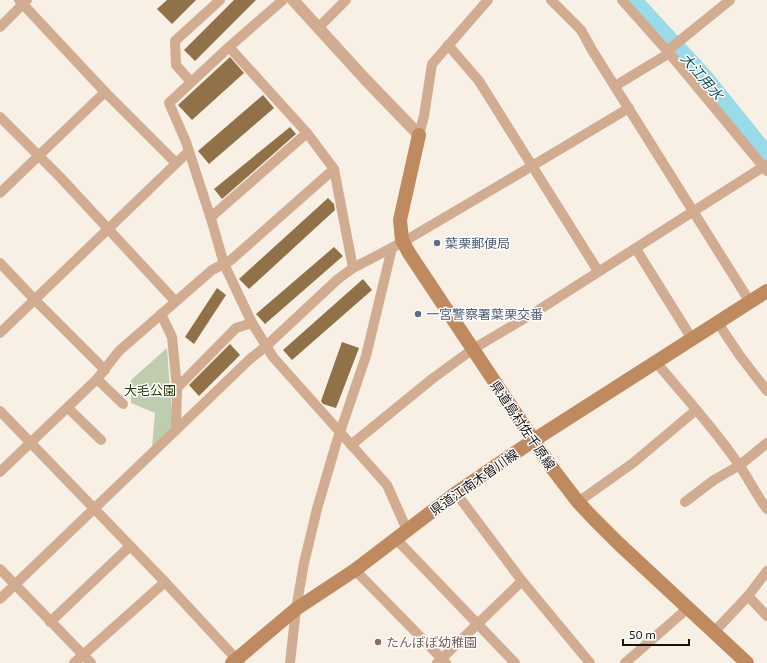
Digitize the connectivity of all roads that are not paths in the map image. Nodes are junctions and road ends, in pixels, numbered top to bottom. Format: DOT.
graph roads {
  1 [pos="220,0"];
  2 [pos="283,0"];
  3 [pos="293,0"];
  4 [pos="346,0"];
  5 [pos="488,0"];
  6 [pos="551,0"];
  7 [pos="622,0"];
  8 [pos="730,0"];
  9 [pos="23,2"];
  10 [pos="0,27"];
  11 [pos="318,28"];
  12 [pos="448,45"];
  13 [pos="229,47"];
  14 [pos="673,47"];
  15 [pos="191,82"];
  16 [pos="615,86"];
  17 [pos="104,92"];
  18 [pos="628,108"];
  19 [pos="0,117"];
  20 [pos="307,133"];
  21 [pos="419,135"];
  22 [pos="189,152"];
  23 [pos="38,155"];
  24 [pos="176,163"];
  25 [pos="532,166"];
  26 [pos="766,168"];
  27 [pos="334,169"];
  28 [pos="0,193"];
  29 [pos="693,212"];
  30 [pos="211,217"];
  31 [pos="108,230"];
  32 [pos="397,245"];
  33 [pos="636,249"];
  34 [pos="0,263"];
  35 [pos="224,264"];
  36 [pos="353,268"];
  37 [pos="598,271"];
  38 [pos="767,291"];
  39 [pos="35,300"];
  40 [pos="175,301"];
  41 [pos="750,302"];
  42 [pos="161,314"];
  43 [pos="252,323"];
  44 [pos="718,323"];
  45 [pos="0,333"];
  46 [pos="692,340"];
  47 [pos="265,347"];
  48 [pos="473,349"];
  49 [pos="656,362"];
  50 [pos="105,370"];
  51 [pos="97,379"];
  52 [pos="177,388"];
  53 [pos="767,391"];
  54 [pos="122,404"];
  55 [pos="68,408"];
  56 [pos="696,410"];
  57 [pos="0,411"];
  58 [pos="176,430"];
  59 [pos="340,432"];
  60 [pos="101,440"];
  61 [pos="534,440"];
  62 [pos="30,443"];
  63 [pos="767,443"];
  64 [pos="351,445"];
  65 [pos="740,465"];
  66 [pos="0,472"];
  67 [pos="456,493"];
  68 [pos="578,502"];
  69 [pos="685,502"];
  70 [pos="95,509"];
  71 [pos="767,509"];
  72 [pos="407,530"];
  73 [pos="396,539"];
  74 [pos="130,546"];
  75 [pos="0,569"];
  76 [pos="354,570"];
  77 [pos="767,571"];
  78 [pos="522,581"];
  79 [pos="165,582"];
  80 [pos="14,585"];
  81 [pos="748,596"];
  82 [pos="0,598"];
  83 [pos="688,608"];
  84 [pos="296,610"];
  85 [pos="767,616"];
  86 [pos="50,622"];
  87 [pos="478,623"];
  88 [pos="714,632"];
  89 [pos="83,655"];
  90 [pos="236,662"];
  91 [pos="441,662"];
  92 [pos="74,663"];
  93 [pos="91,663"];
  94 [pos="290,663"];
  95 [pos="515,663"];
  96 [pos="590,663"];
  97 [pos="625,663"];
  98 [pos="748,663"];
  1 -- 15 [label="street"];
  2 -- 13 [label="street"];
  3 -- 11 [label="street"];
  4 -- 11 [label="street"];
  5 -- 12 [label="street"];
  6 -- 16 [label="street"];
  7 -- 14 [label="street"];
  8 -- 14 [label="street"];
  9 -- 10 [label="street"];
  9 -- 17 [label="street"];
  11 -- 21 [label="street"];
  12 -- 21 [label="street"];
  12 -- 25 [label="street"];
  13 -- 15 [label="street"];
  13 -- 20 [label="street"];
  14 -- 16 [label="street"];
  14 -- 26 [label="street"];
  15 -- 22 [label="street"];
  16 -- 18 [label="street"];
  17 -- 23 [label="street"];
  17 -- 24 [label="street"];
  18 -- 25 [label="street"];
  18 -- 29 [label="street"];
  19 -- 23 [label="street"];
  20 -- 27 [label="street"];
  20 -- 30 [label="street"];
  21 -- 32 [label="main road, 県道島村佐千原線"];
  22 -- 24 [label="street"];
  22 -- 30 [label="street"];
  23 -- 28 [label="street"];
  23 -- 31 [label="street"];
  24 -- 31 [label="street"];
  25 -- 32 [label="street"];
  25 -- 37 [label="street"];
  26 -- 29 [label="street"];
  27 -- 35 [label="street"];
  27 -- 36 [label="street"];
  29 -- 33 [label="street"];
  29 -- 41 [label="street"];
  30 -- 35 [label="street"];
  31 -- 39 [label="street"];
  31 -- 40 [label="street"];
  32 -- 36 [label="street"];
  32 -- 48 [label="main road, 県道島村佐千原線"];
  32 -- 59 [label="street"];
  33 -- 37 [label="street"];
  33 -- 46 [label="street"];
  34 -- 39 [label="street"];
  35 -- 40 [label="street"];
  35 -- 43 [label="street"];
  36 -- 47 [label="street"];
  37 -- 48 [label="street"];
  38 -- 41 [label="main road, 県道江南木曽川線"];
  39 -- 45 [label="street"];
  39 -- 50 [label="street"];
  40 -- 42 [label="street"];
  41 -- 44 [label="main road, 県道江南木曽川線"];
  42 -- 50 [label="street"];
  42 -- 52 [label="street"];
  43 -- 47 [label="street"];
  43 -- 52 [label="street"];
  44 -- 46 [label="main road, 県道江南木曽川線"];
  44 -- 53 [label="street"];
  46 -- 49 [label="main road, 県道江南木曽川線"];
  47 -- 58 [label="street"];
  47 -- 59 [label="street"];
  48 -- 61 [label="main road, 県道島村佐千原線"];
  48 -- 64 [label="street"];
  49 -- 56 [label="street"];
  49 -- 61 [label="main road, 県道江南木曽川線"];
  50 -- 51 [label="street"];
  51 -- 54 [label="street"];
  51 -- 55 [label="street"];
  52 -- 58 [label="street"];
  55 -- 60 [label="street"];
  55 -- 62 [label="street"];
  56 -- 65 [label="street"];
  56 -- 68 [label="street"];
  57 -- 62 [label="street"];
  58 -- 70 [label="street"];
  59 -- 64 [label="street"];
  59 -- 84 [label="street"];
  61 -- 67 [label="main road, 県道江南木曽川線"];
  61 -- 68 [label="main road, 県道島村佐千原線"];
  62 -- 66 [label="street"];
  62 -- 70 [label="street"];
  63 -- 65 [label="street"];
  64 -- 72 [label="street"];
  65 -- 69 [label="street"];
  65 -- 71 [label="street"];
  67 -- 72 [label="main road, 県道江南木曽川線"];
  67 -- 78 [label="street"];
  68 -- 83 [label="main road, 県道島村佐千原線"];
  70 -- 74 [label="street"];
  70 -- 80 [label="street"];
  72 -- 73 [label="main road, 県道江南木曽川線"];
  73 -- 76 [label="main road, 県道江南木曽川線"];
  73 -- 87 [label="street"];
  74 -- 79 [label="street"];
  74 -- 86 [label="street"];
  75 -- 80 [label="street"];
  76 -- 84 [label="main road, 県道江南木曽川線"];
  76 -- 91 [label="street"];
  77 -- 81 [label="street"];
  78 -- 87 [label="street"];
  78 -- 96 [label="street"];
  79 -- 89 [label="street"];
  79 -- 90 [label="street"];
  80 -- 82 [label="street"];
  80 -- 86 [label="street"];
  81 -- 85 [label="street"];
  81 -- 88 [label="street"];
  83 -- 88 [label="main road, 県道島村佐千原線"];
  83 -- 97 [label="street"];
  84 -- 90 [label="main road, 県道江南木曽川線"];
  84 -- 94 [label="street"];
  86 -- 89 [label="street"];
  87 -- 91 [label="street"];
  87 -- 95 [label="street"];
  88 -- 98 [label="main road, 県道島村佐千原線"];
  89 -- 92 [label="street"];
  89 -- 93 [label="street"];
}
